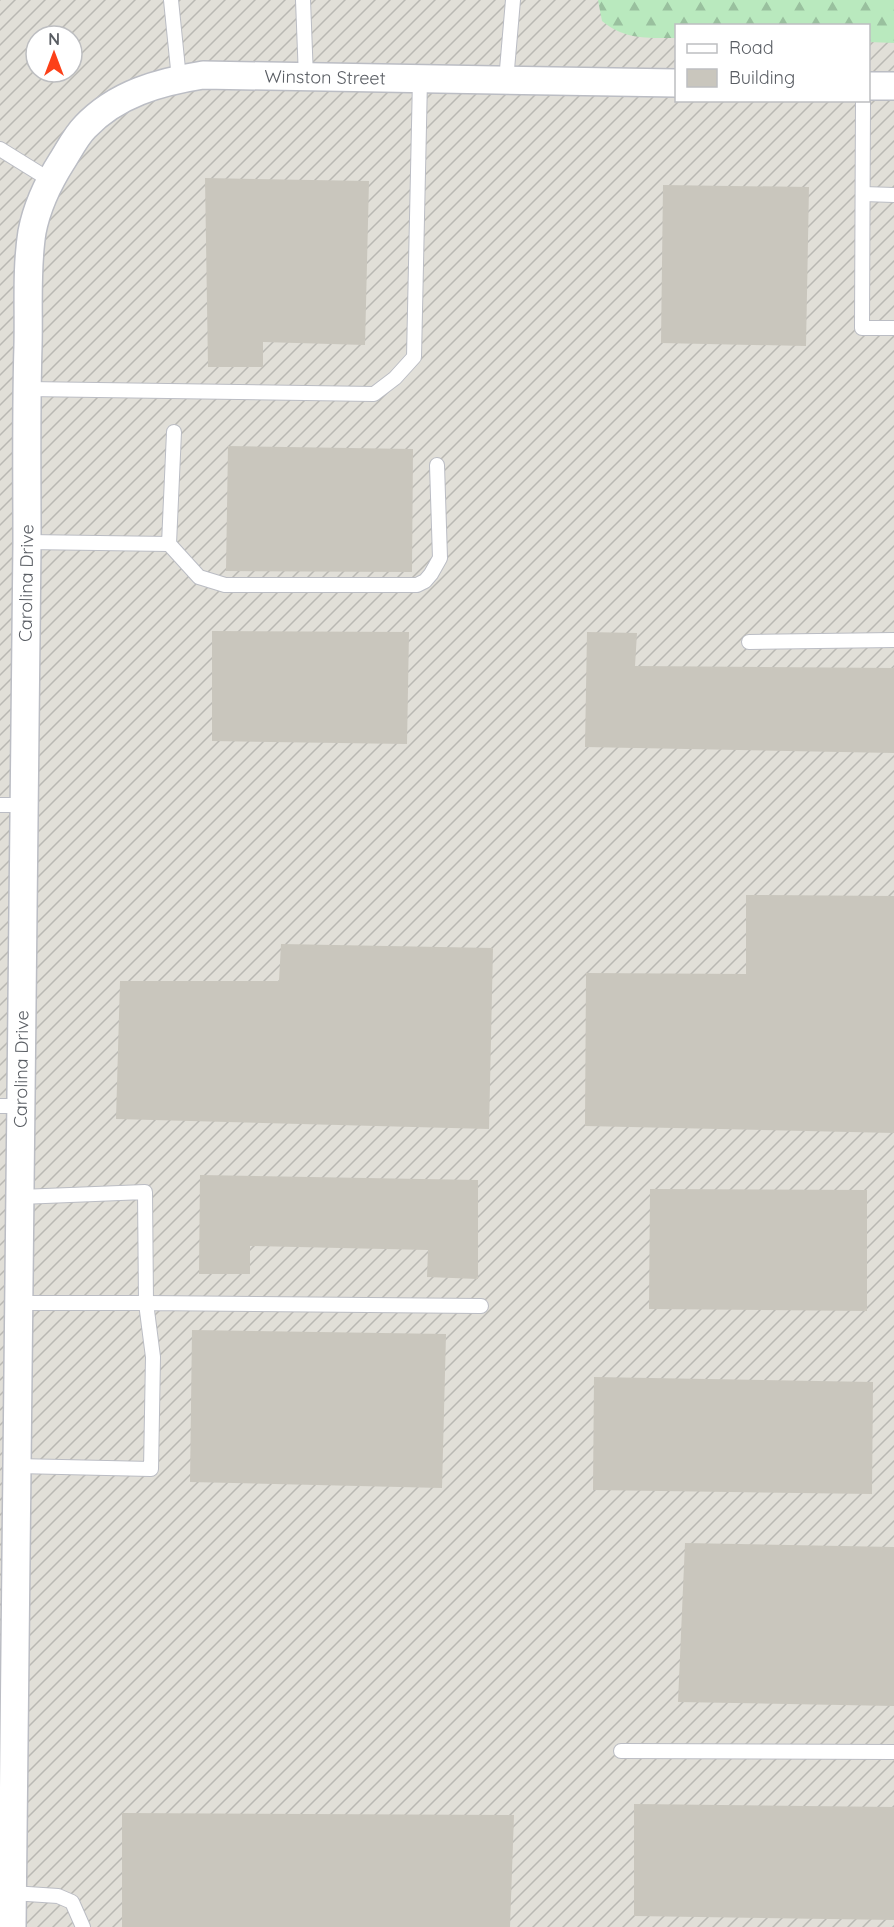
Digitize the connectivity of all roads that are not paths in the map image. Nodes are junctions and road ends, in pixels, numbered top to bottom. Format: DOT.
graph roads {
  1 [pos="171,0"];
  2 [pos="303,0"];
  3 [pos="513,0"];
  4 [pos="306,78"];
  5 [pos="179,79"];
  6 [pos="420,79"];
  7 [pos="507,81"];
  8 [pos="675,83"];
  9 [pos="870,86"];
  10 [pos="894,86"];
  11 [pos="863,102"];
  12 [pos="0,150"];
  13 [pos="50,180"];
  14 [pos="863,195"];
  15 [pos="894,195"];
  16 [pos="37,212"];
  17 [pos="894,328"];
  18 [pos="27,389"];
  19 [pos="174,432"];
  20 [pos="438,465"];
  21 [pos="27,542"];
  22 [pos="169,544"];
  23 [pos="894,640"];
  24 [pos="749,642"];
  25 [pos="12,805"];
  26 [pos="10,1106"];
  27 [pos="20,1197"];
  28 [pos="19,1303"];
  29 [pos="147,1303"];
  30 [pos="481,1306"];
  31 [pos="9,1439"];
  32 [pos="17,1466"];
  33 [pos="8,1613"];
  34 [pos="621,1751"];
  35 [pos="894,1752"];
  36 [pos="7,1753"];
  37 [pos="12,1893"];
  38 [pos="12,1927"];
  39 [pos="83,1927"];
  1 -- 5 [label="lane"];
  2 -- 4 [label="lane"];
  3 -- 7 [label="lane"];
  4 -- 5 [label="street, Winston Street"];
  4 -- 6 [label="street, Winston Street"];
  5 -- 13 [label="street, Winston Street"];
  6 -- 7 [label="street, Winston Street"];
  6 -- 18 [label="lane"];
  7 -- 8 [label="street, Winston Street"];
  9 -- 10 [label="street"];
  11 -- 14 [label="lane"];
  12 -- 13 [label="lane"];
  13 -- 16 [label="street, Winston Street"];
  14 -- 15 [label="lane"];
  14 -- 17 [label="lane"];
  16 -- 18 [label="street, Carolina Drive"];
  18 -- 21 [label="street, Carolina Drive"];
  19 -- 22 [label="lane"];
  20 -- 22 [label="lane"];
  21 -- 22 [label="lane"];
  21 -- 25 [label="street, Carolina Drive"];
  23 -- 24 [label="lane"];
  25 -- 26 [label="street, Carolina Drive"];
  26 -- 27 [label="street, Carolina Drive"];
  27 -- 28 [label="street, Carolina Drive"];
  27 -- 29 [label="lane"];
  28 -- 29 [label="lane"];
  28 -- 31 [label="street, Carolina Drive"];
  29 -- 30 [label="lane"];
  29 -- 32 [label="lane"];
  31 -- 32 [label="street, Carolina Drive"];
  32 -- 33 [label="street, Carolina Drive"];
  33 -- 36 [label="street, Carolina Drive"];
  34 -- 35 [label="lane"];
  36 -- 37 [label="street, Carolina Drive"];
  37 -- 38 [label="street, Carolina Drive"];
  37 -- 39 [label="lane"];
}
